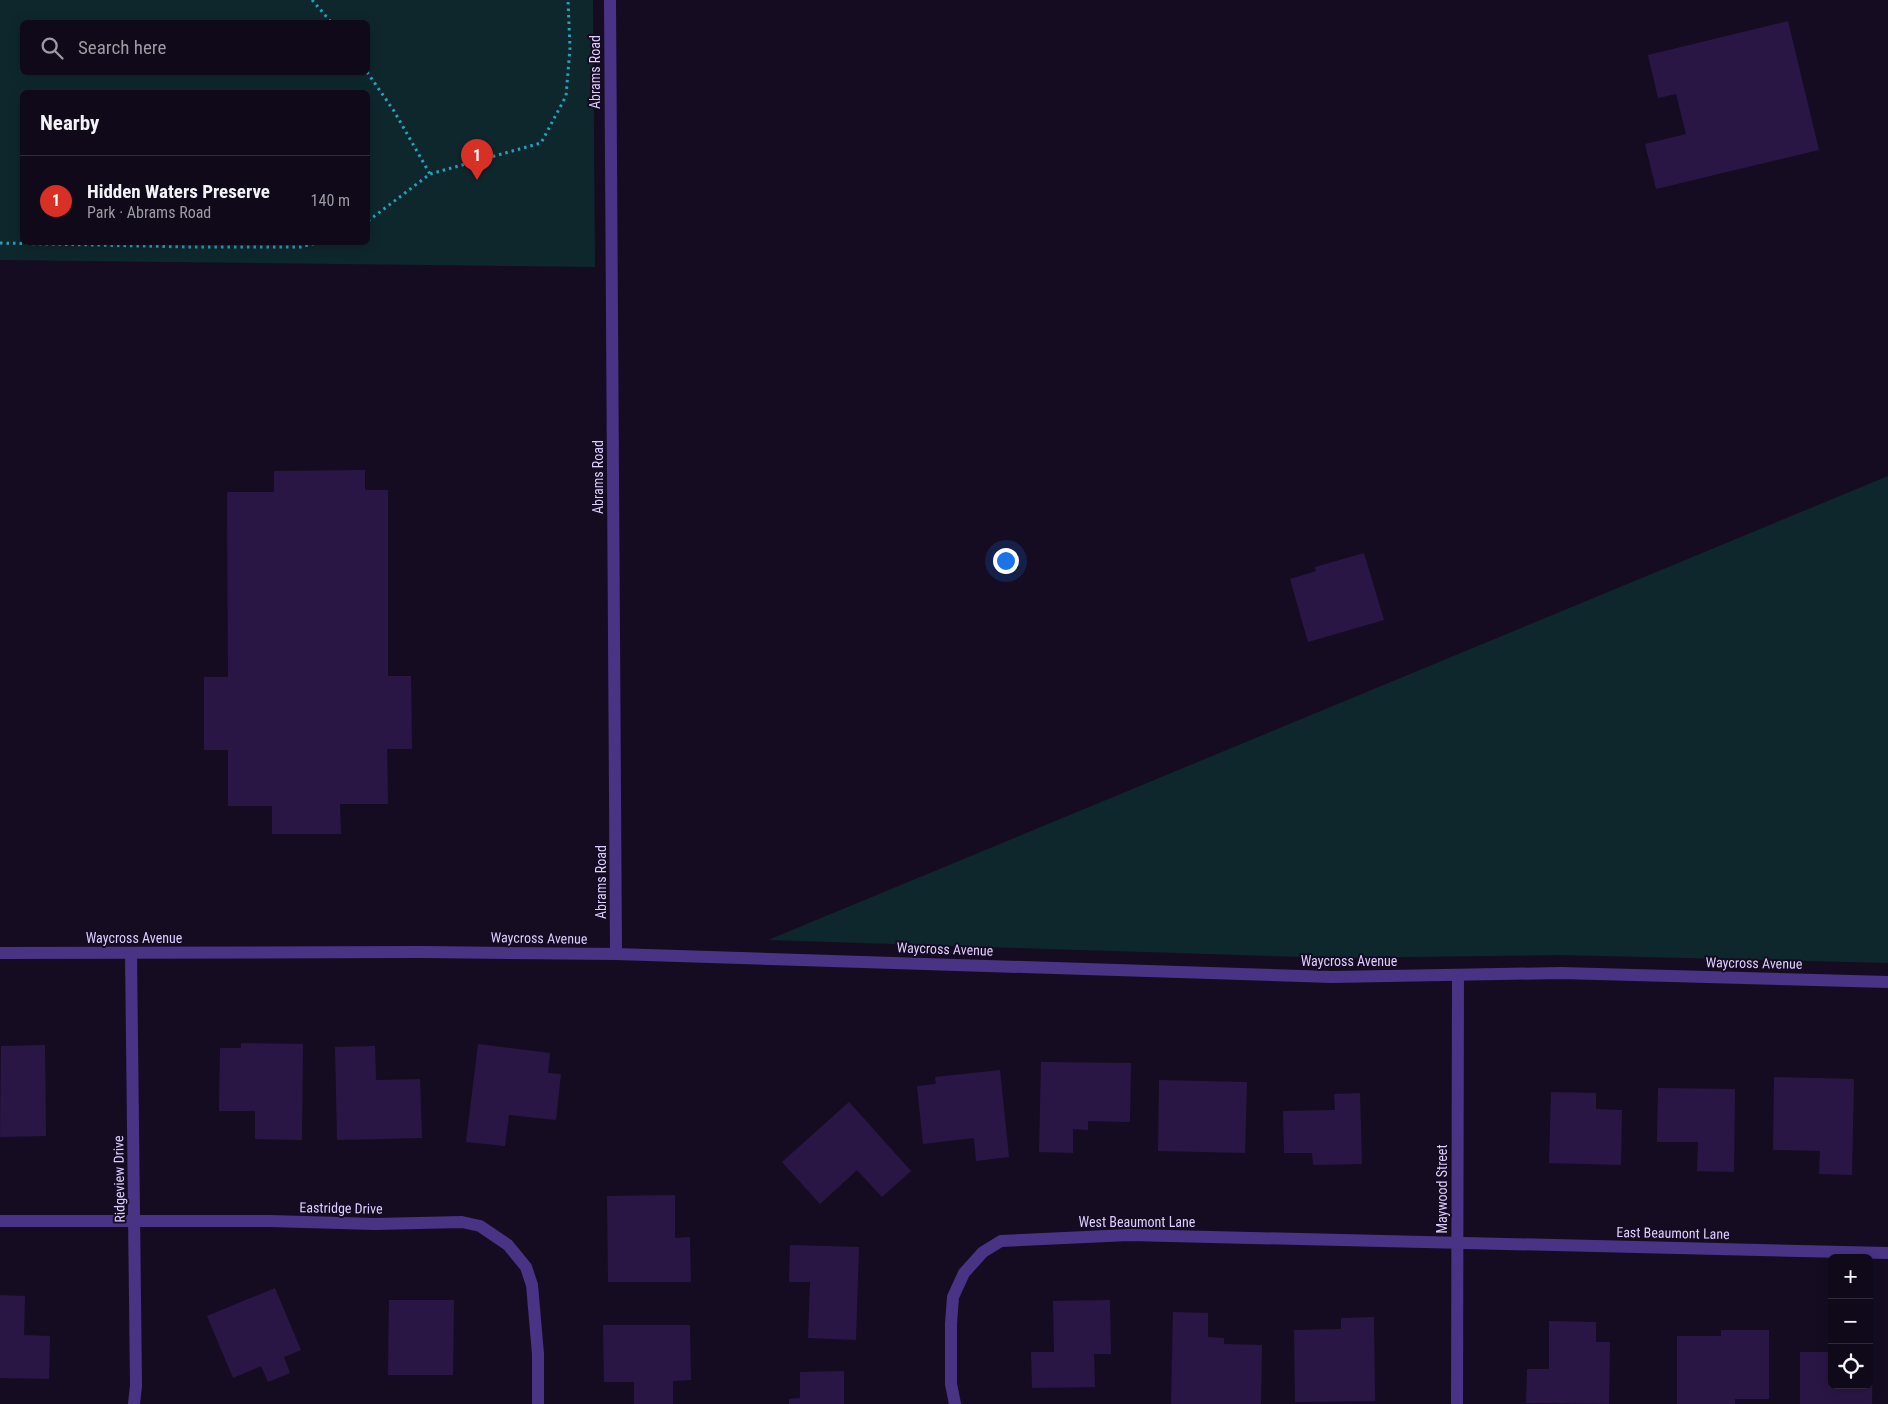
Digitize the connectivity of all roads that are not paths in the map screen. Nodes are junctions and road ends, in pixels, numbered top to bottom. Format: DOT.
graph roads {
  1 [pos="610,0"];
  2 [pos="0,953"];
  3 [pos="131,953"];
  4 [pos="616,954"];
  5 [pos="1458,975"];
  6 [pos="1888,982"];
  7 [pos="135,1220"];
  8 [pos="0,1221"];
  9 [pos="1456,1243"];
  10 [pos="1888,1253"];
  11 [pos="134,1404"];
  12 [pos="538,1404"];
  13 [pos="955,1404"];
  14 [pos="1456,1404"];
  1 -- 4 [label="street, Abrams Road"];
  2 -- 3 [label="street, Waycross Avenue"];
  3 -- 4 [label="street, Waycross Avenue"];
  3 -- 7 [label="street, Ridgeview Drive"];
  4 -- 5 [label="street, Waycross Avenue"];
  5 -- 6 [label="street, Waycross Avenue"];
  5 -- 9 [label="street, Maywood Street"];
  7 -- 8 [label="street, Eastridge Drive"];
  7 -- 11 [label="street, Ridgeview Drive"];
  7 -- 12 [label="street, Eastridge Drive"];
  9 -- 10 [label="street, East Beaumont Lane"];
  9 -- 13 [label="street, West Beaumont Lane"];
  9 -- 14 [label="street, Maywood Street"];
}
